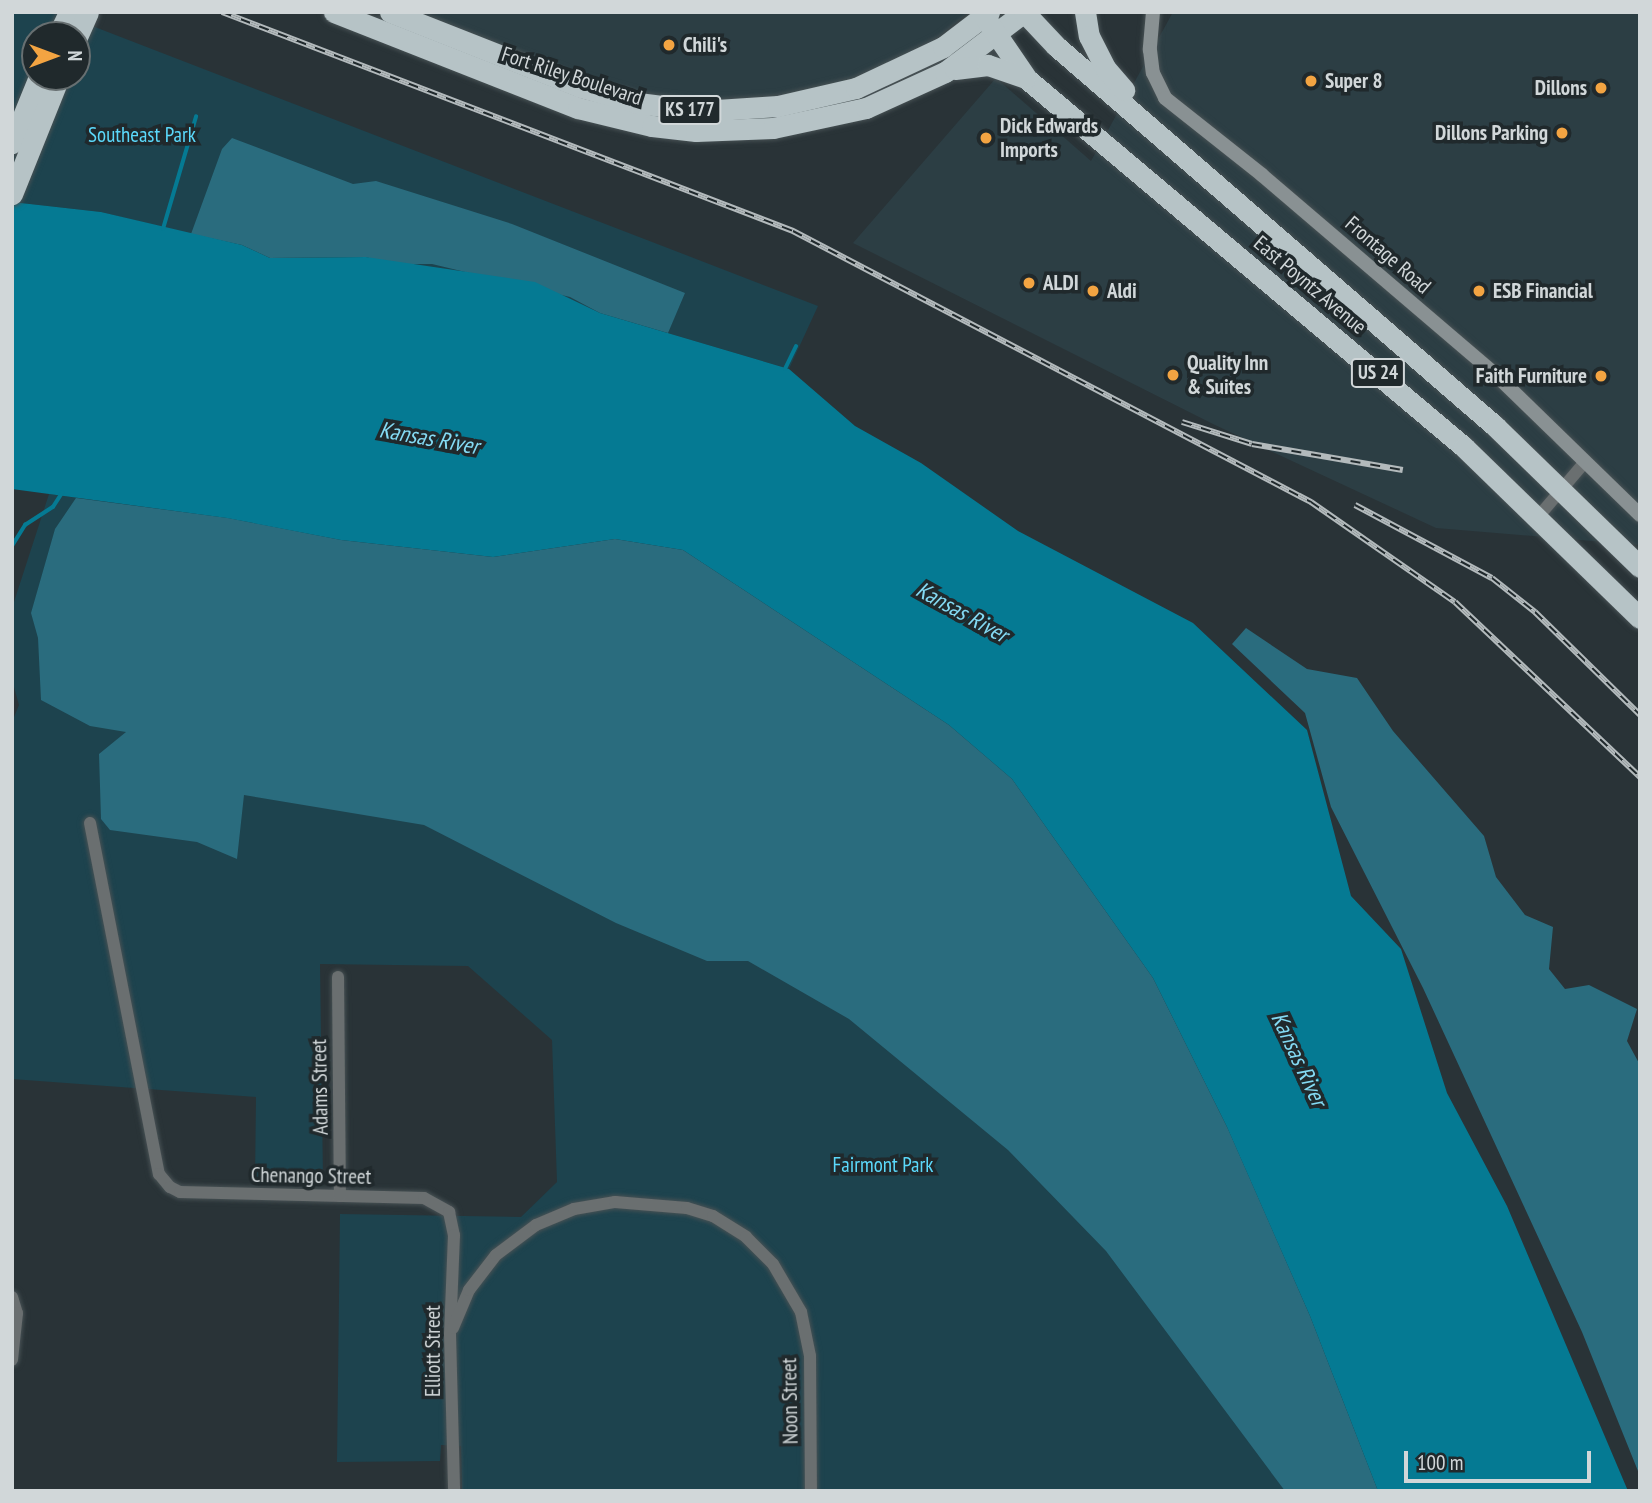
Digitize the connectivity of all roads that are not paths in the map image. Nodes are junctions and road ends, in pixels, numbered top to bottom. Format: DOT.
graph roads {
  1 [pos="390,12"];
  2 [pos="1024,12"];
  3 [pos="1085,12"];
  4 [pos="1153,12"];
  5 [pos="986,14"];
  6 [pos="347,15"];
  7 [pos="996,37"];
  8 [pos="945,72"];
  9 [pos="1027,79"];
  10 [pos="33,91"];
  11 [pos="54,91"];
  12 [pos="1137,114"];
  13 [pos="12,143"];
  14 [pos="12,194"];
  15 [pos="1585,463"];
  16 [pos="1561,490"];
  17 [pos="1640,515"];
  18 [pos="1538,517"];
  19 [pos="1640,567"];
  20 [pos="1640,618"];
  21 [pos="90,823"];
  22 [pos="338,977"];
  23 [pos="340,1196"];
  24 [pos="449,1212"];
  25 [pos="12,1297"];
  26 [pos="450,1334"];
  27 [pos="12,1360"];
  28 [pos="454,1491"];
  29 [pos="811,1491"];
  1 -- 5 [label="highway, Fort Riley Boulevard / KS 177"];
  2 -- 7 [label="highway, Fort Riley Boulevard"];
  2 -- 12 [label="highway, East Poyntz Avenue / US 24"];
  3 -- 12 [label="highway, US 24"];
  4 -- 15 [label="street, Frontage Road"];
  5 -- 7 [label="highway, East Poyntz Avenue / US 24"];
  6 -- 8 [label="highway, Fort Riley Boulevard / KS 177"];
  7 -- 8 [label="highway, Fort Riley Boulevard / KS 177"];
  7 -- 9 [label="highway, East Poyntz Avenue / US 24"];
  8 -- 9 [label="highway"];
  9 -- 18 [label="highway, East Poyntz Avenue / US 24"];
  10 -- 13 [label="highway"];
  11 -- 14 [label="highway"];
  12 -- 16 [label="highway, East Poyntz Avenue / US 24"];
  15 -- 16 [label="street"];
  15 -- 17 [label="street, Frontage Road"];
  16 -- 18 [label="street"];
  16 -- 19 [label="highway, East Poyntz Avenue / US 24"];
  18 -- 20 [label="highway, East Poyntz Avenue / US 24"];
  21 -- 23 [label="street, Chenango Street"];
  22 -- 23 [label="street, Adams Street"];
  23 -- 24 [label="street, Chenango Street"];
  24 -- 26 [label="street, Elliott Street"];
  25 -- 27 [label="street"];
  26 -- 28 [label="street, Elliott Street"];
  26 -- 29 [label="street, Noon Street"];
}
